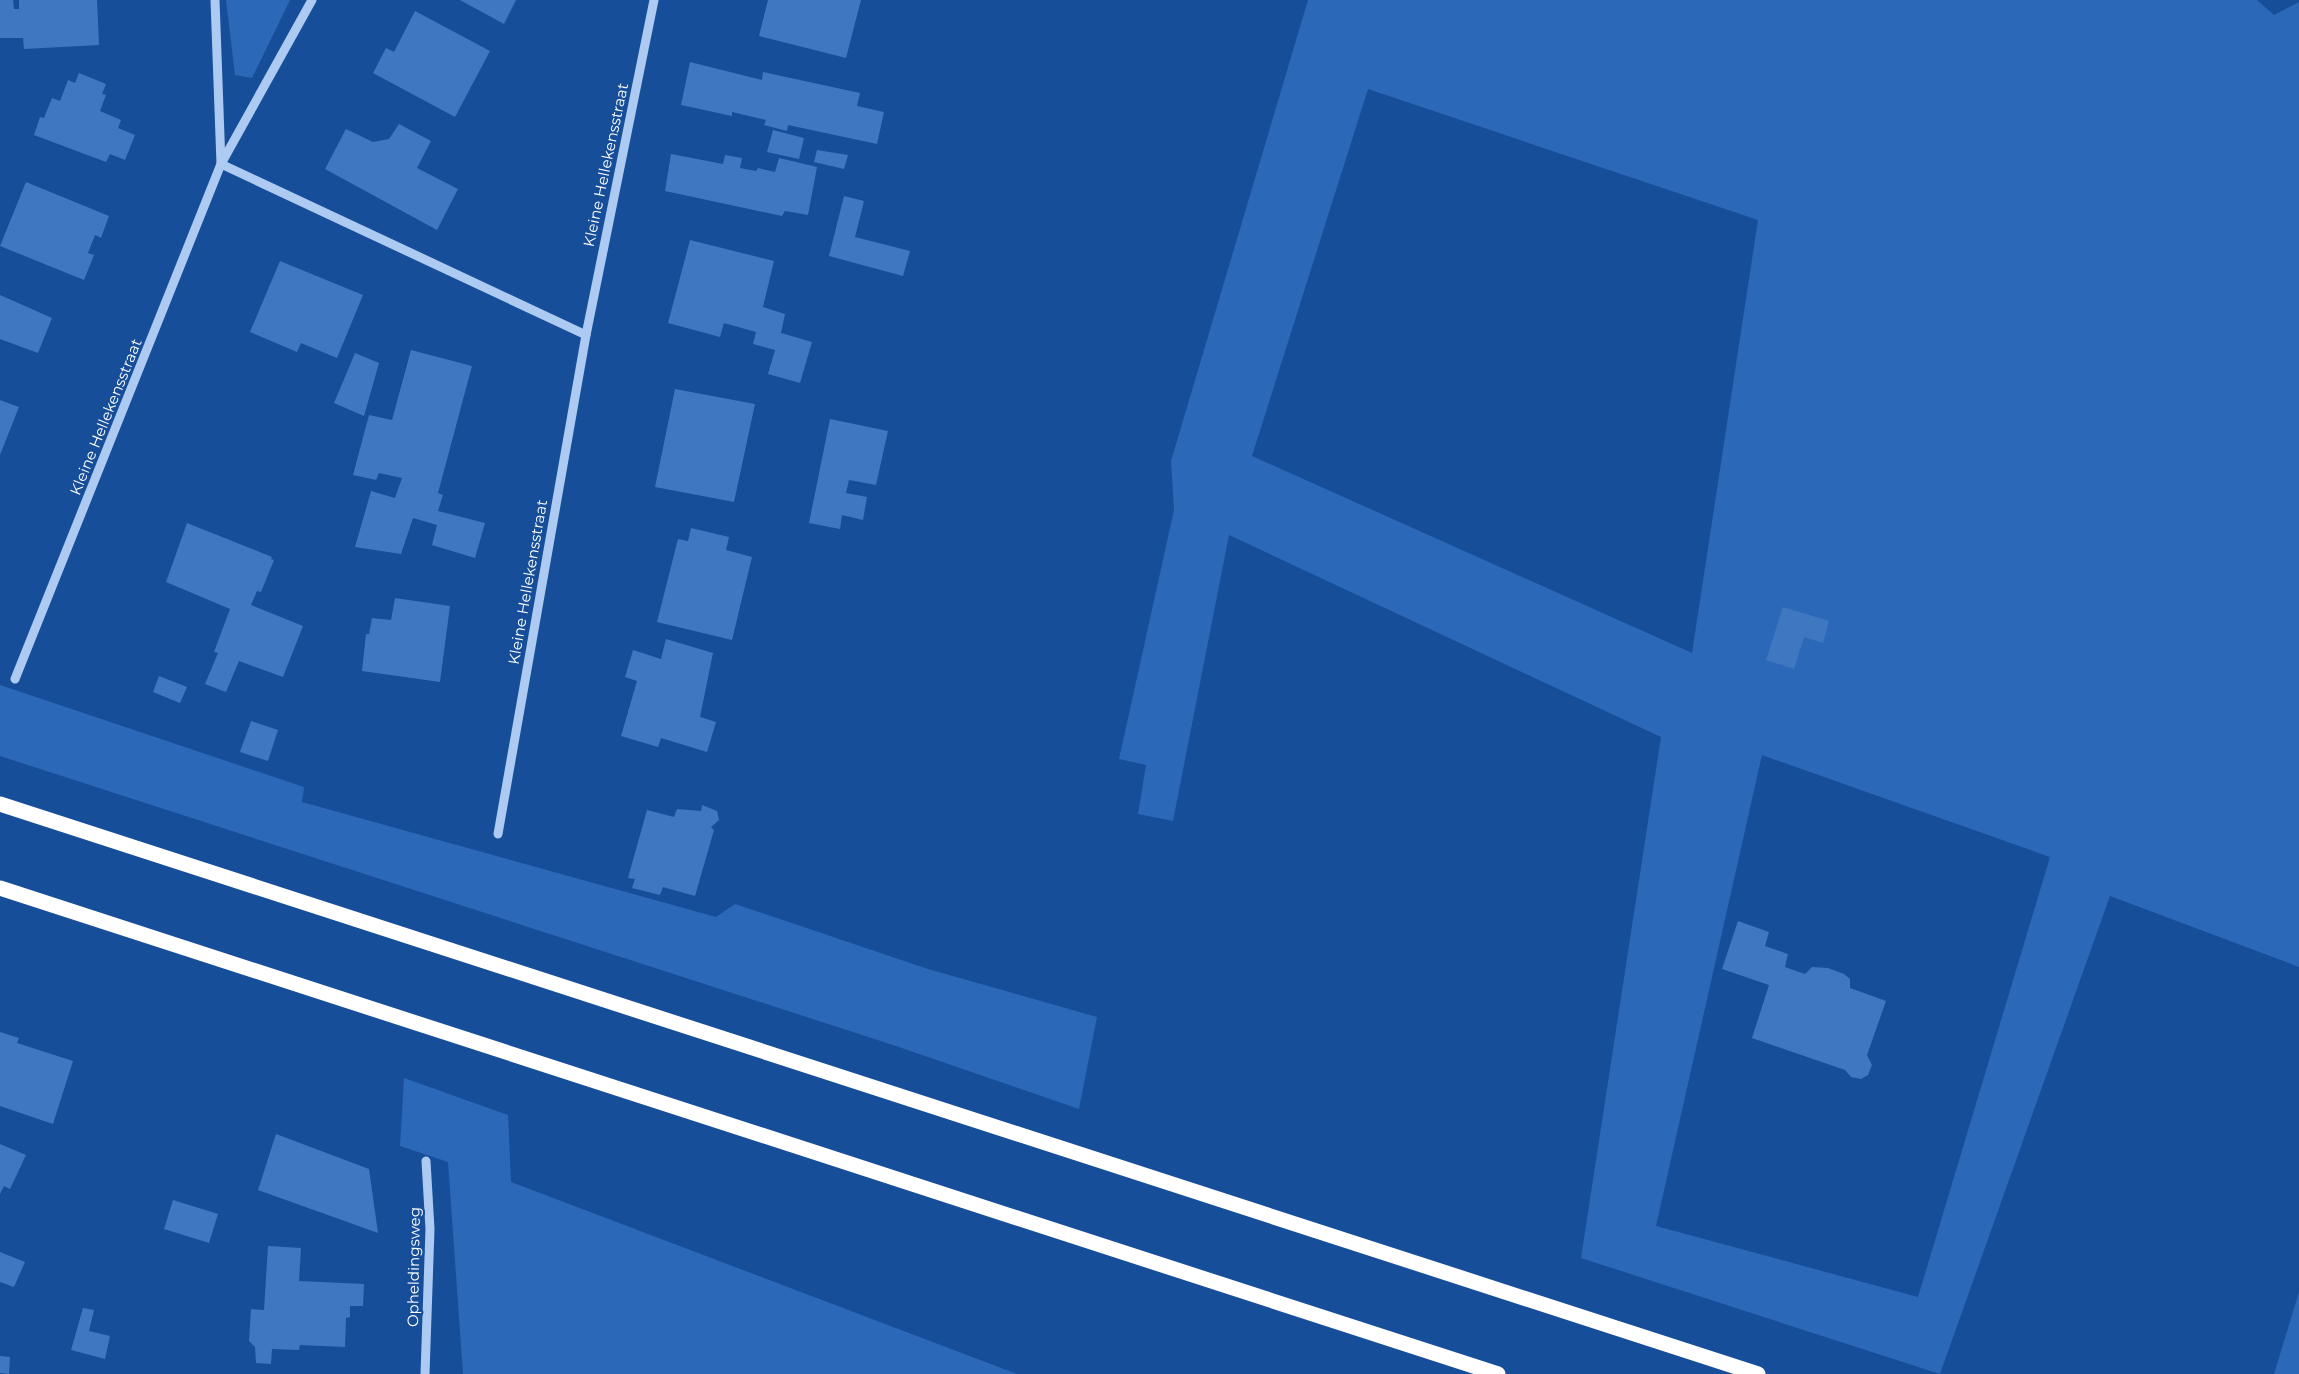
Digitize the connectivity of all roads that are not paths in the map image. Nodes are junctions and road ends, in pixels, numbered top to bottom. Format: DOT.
graph roads {
  1 [pos="215,0"];
  2 [pos="312,0"];
  3 [pos="654,0"];
  4 [pos="221,164"];
  5 [pos="586,335"];
  6 [pos="15,679"];
  7 [pos="0,804"];
  8 [pos="498,834"];
  9 [pos="0,888"];
  10 [pos="426,1161"];
  11 [pos="425,1374"];
  12 [pos="1498,1374"];
  13 [pos="1758,1374"];
  1 -- 4 [label="street, Kleine Hellekensstraat"];
  2 -- 4 [label="street, Kleine Hellekensstraat"];
  3 -- 5 [label="street, Kleine Hellekensstraat"];
  4 -- 5 [label="street"];
  4 -- 6 [label="street, Kleine Hellekensstraat"];
  5 -- 8 [label="street, Kleine Hellekensstraat"];
  7 -- 13 [label="highway"];
  9 -- 12 [label="highway"];
  10 -- 11 [label="street, Opheldingsweg"];
}
